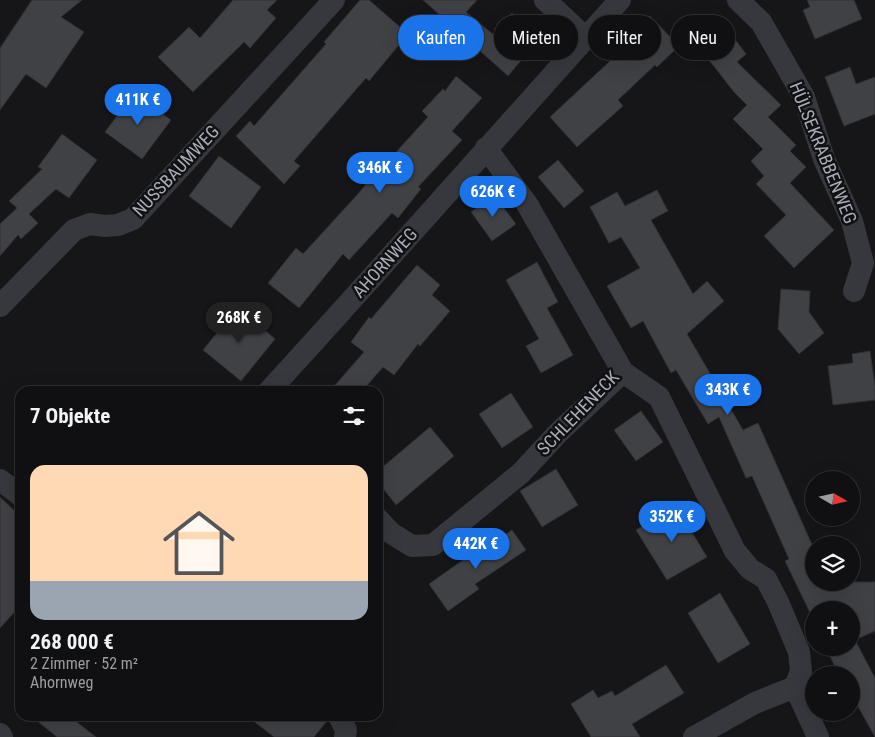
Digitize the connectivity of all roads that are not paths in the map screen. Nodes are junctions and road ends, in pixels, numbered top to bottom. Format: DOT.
graph roads {
  1 [pos="334,0"];
  2 [pos="544,0"];
  3 [pos="620,0"];
  4 [pos="738,0"];
  5 [pos="586,38"];
  6 [pos="486,148"];
  7 [pos="854,291"];
  8 [pos="0,306"];
  9 [pos="623,372"];
  10 [pos="274,386"];
  11 [pos="0,480"];
  12 [pos="15,491"];
  13 [pos="383,525"];
  14 [pos="795,687"];
  15 [pos="342,721"];
  16 [pos="0,734"];
  17 [pos="2,737"];
  18 [pos="345,737"];
  19 [pos="694,737"];
  20 [pos="818,737"];
  1 -- 8 [label="street, NUSSBAUMWEG"];
  2 -- 5 [label="street"];
  3 -- 5 [label="street, AHORNWEG"];
  4 -- 7 [label="street, HÜLSEKRABBENWEG"];
  5 -- 6 [label="street, AHORNWEG"];
  6 -- 9 [label="street, SCHLEHENECK"];
  6 -- 10 [label="street, AHORNWEG"];
  9 -- 13 [label="street, SCHLEHENECK"];
  9 -- 14 [label="street"];
  11 -- 12 [label="street"];
  14 -- 19 [label="street"];
  14 -- 20 [label="street"];
  15 -- 18 [label="street"];
  16 -- 17 [label="street"];
}
